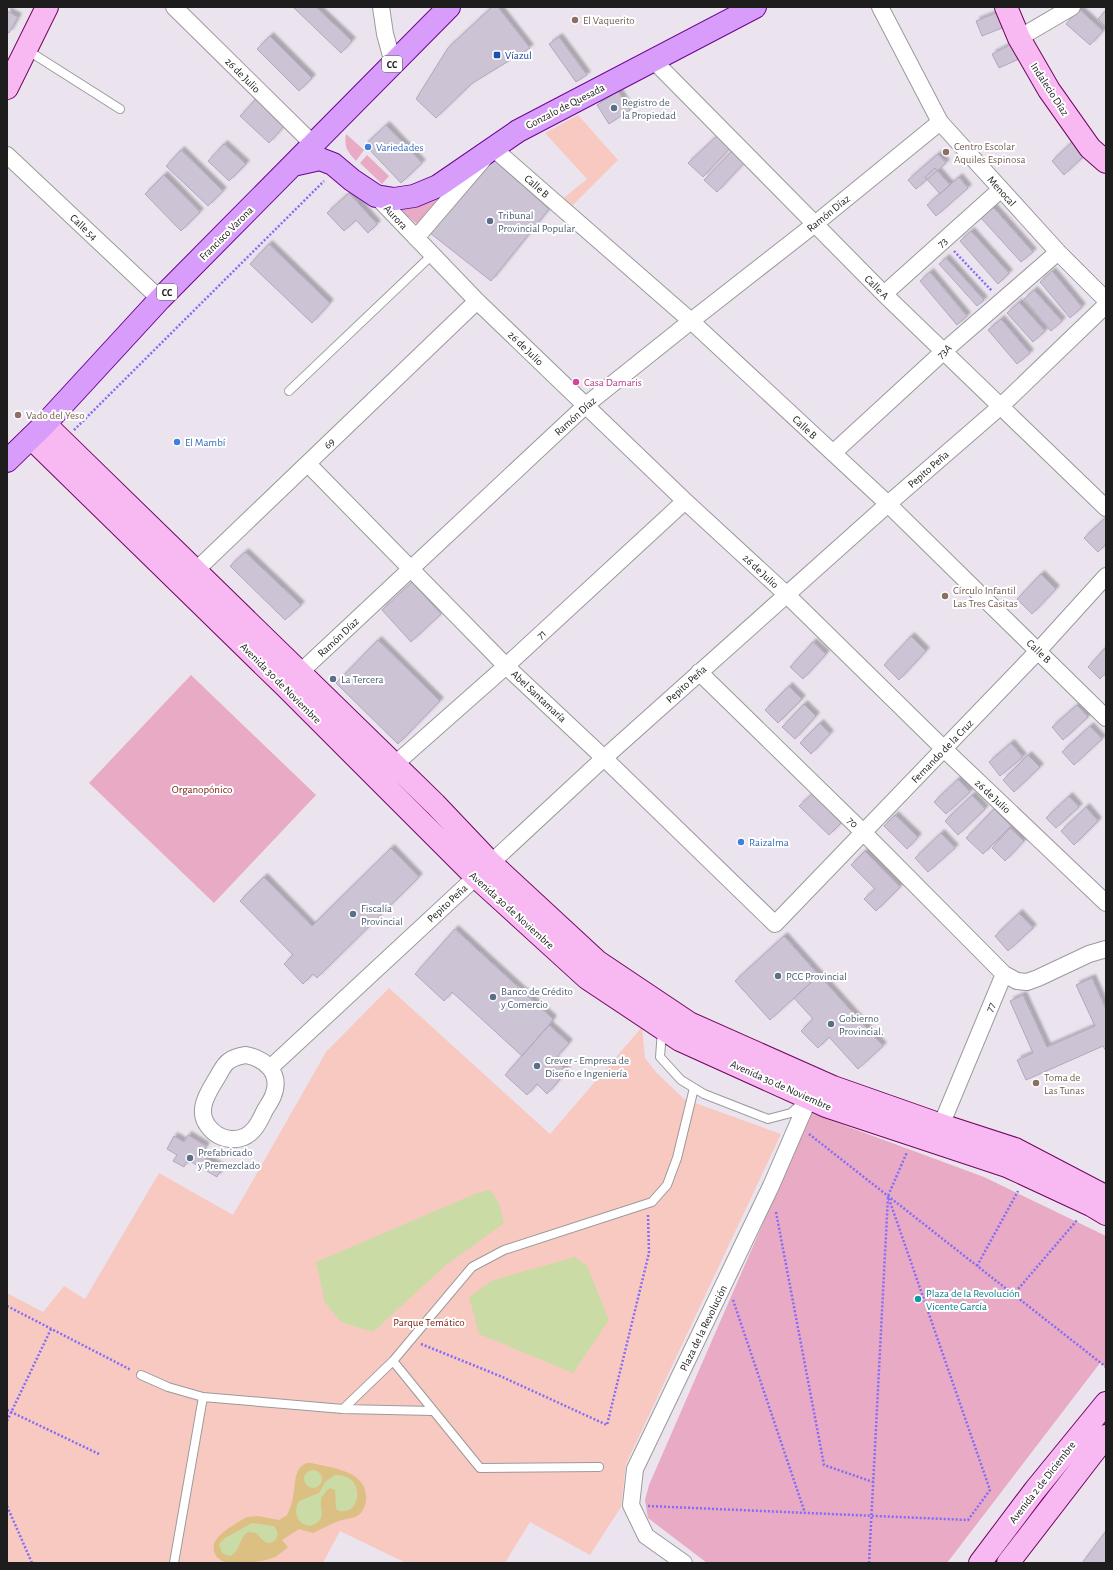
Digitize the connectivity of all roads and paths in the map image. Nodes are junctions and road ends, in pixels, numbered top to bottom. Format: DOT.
graph roads {
  1 [pos="48,7"];
  2 [pos="174,7"];
  3 [pos="381,7"];
  4 [pos="449,7"];
  5 [pos="756,7"];
  6 [pos="880,7"];
  7 [pos="1006,7"];
  8 [pos="1072,7"];
  9 [pos="1019,38"];
  10 [pos="27,50"];
  11 [pos="654,61"];
  12 [pos="393,63"];
  13 [pos="7,88"];
  14 [pos="120,109"];
  15 [pos="335,121"];
  16 [pos="940,122"];
  17 [pos="313,144"];
  18 [pos="493,148"];
  19 [pos="7,155"];
  20 [pos="1106,162"];
  21 [pos="293,165"];
  22 [pos="336,166"];
  23 [pos="1000,190"];
  24 [pos="376,196"];
  25 [pos="815,224"];
  26 [pos="416,238"];
  27 [pos="944,241"];
  28 [pos="1058,252"];
  29 [pos="432,255"];
  30 [pos="884,294"];
  31 [pos="160,300"];
  32 [pos="1106,300"];
  33 [pos="477,301"];
  34 [pos="1001,302"];
  35 [pos="1106,305"];
  36 [pos="691,321"];
  37 [pos="944,351"];
  38 [pos="289,391"];
  39 [pos="586,405"];
  40 [pos="1001,406"];
  41 [pos="38,431"];
  42 [pos="63,441"];
  43 [pos="833,453"];
  44 [pos="7,461"];
  45 [pos="308,464"];
  46 [pos="685,500"];
  47 [pos="888,504"];
  48 [pos="1106,508"];
  49 [pos="411,568"];
  50 [pos="1106,576"];
  51 [pos="188,577"];
  52 [pos="787,595"];
  53 [pos="1038,651"];
  54 [pos="506,666"];
  55 [pos="699,672"];
  56 [pos="293,680"];
  57 [pos="1106,718"];
  58 [pos="944,749"];
  59 [pos="604,758"];
  60 [pos="394,766"];
  61 [pos="863,832"];
  62 [pos="483,870"];
  63 [pos="1106,903"];
  64 [pos="775,924"];
  65 [pos="1106,950"];
  66 [pos="1004,974"];
  67 [pos="666,1019"];
  68 [pos="270,1068"];
  69 [pos="694,1088"];
  70 [pos="813,1089"];
  71 [pos="798,1126"];
  72 [pos="938,1134"];
  73 [pos="914,1135"];
  74 [pos="1027,1174"];
  75 [pos="771,1186"];
  76 [pos="888,1196"];
  77 [pos="648,1203"];
  78 [pos="1101,1205"];
  79 [pos="977,1266"];
  80 [pos="726,1280"];
  81 [pos="1014,1295"];
  82 [pos="7,1306"];
  83 [pos="51,1329"];
  84 [pos="411,1339"];
  85 [pos="393,1361"];
  86 [pos="1106,1367"];
  87 [pos="141,1375"];
  88 [pos="203,1397"];
  89 [pos="1106,1403"];
  90 [pos="344,1409"];
  91 [pos="7,1410"];
  92 [pos="433,1411"];
  93 [pos="11,1412"];
  94 [pos="7,1420"];
  95 [pos="1106,1436"];
  96 [pos="99,1454"];
  97 [pos="599,1467"];
  98 [pos="873,1482"];
  99 [pos="631,1505"];
  100 [pos="7,1506"];
  101 [pos="805,1513"];
  102 [pos="871,1516"];
  103 [pos="32,1563"];
  104 [pos="174,1563"];
  105 [pos="684,1563"];
  106 [pos="869,1563"];
  107 [pos="980,1563"];
  108 [pos="1008,1563"];
  1 -- 10 [label="main road"];
  2 -- 17 [label="street, 26 de Julio"];
  3 -- 12 [label="street"];
  4 -- 12 [label="main road, Francisco Varona / CC"];
  5 -- 11 [label="main road, Gonzalo de Quesada"];
  6 -- 16 [label="street, Menocal"];
  7 -- 9 [label="main road, Indalecio Díaz"];
  8 -- 9 [label="street"];
  9 -- 20 [label="main road, Indalecio Díaz"];
  10 -- 13 [label="main road"];
  10 -- 14 [label="lane"];
  11 -- 18 [label="main road, Gonzalo de Quesada"];
  11 -- 25 [label="street, Calle A"];
  12 -- 15 [label="main road, Francisco Varona / CC"];
  15 -- 17 [label="main road, Francisco Varona / CC"];
  15 -- 22 [label="main road"];
  16 -- 23 [label="street, Menocal"];
  16 -- 25 [label="street, Ramón Díaz"];
  17 -- 21 [label="main road, Francisco Varona / CC"];
  18 -- 24 [label="main road, Gonzalo de Quesada"];
  18 -- 26 [label="street"];
  18 -- 36 [label="street, Calle B"];
  19 -- 31 [label="street, Calle 54"];
  21 -- 22 [label="main road"];
  21 -- 31 [label="main road, Francisco Varona / CC"];
  22 -- 24 [label="main road"];
  22 -- 42 [label="path"];
  23 -- 27 [label="street, 73"];
  23 -- 28 [label="street, Menocal"];
  24 -- 26 [label="street, Aurora"];
  25 -- 30 [label="street, Calle A"];
  25 -- 36 [label="street, Ramón Díaz"];
  26 -- 29 [label="street, 26 de Julio"];
  27 -- 30 [label="street, 73"];
  27 -- 34 [label="path"];
  28 -- 32 [label="street, Menocal"];
  28 -- 34 [label="street, 73A"];
  29 -- 33 [label="street, 26 de Julio"];
  29 -- 38 [label="lane"];
  30 -- 37 [label="street, Calle A"];
  31 -- 41 [label="main road, Francisco Varona / CC"];
  33 -- 39 [label="street, 26 de Julio"];
  33 -- 45 [label="street, 69"];
  34 -- 37 [label="street, 73A"];
  35 -- 40 [label="street, Pepito Peña"];
  36 -- 39 [label="street, Ramón Díaz"];
  36 -- 43 [label="street, Calle B"];
  37 -- 40 [label="street, Calle A"];
  37 -- 43 [label="street, 73A"];
  39 -- 46 [label="street, 26 de Julio"];
  39 -- 49 [label="street, Ramón Díaz"];
  40 -- 47 [label="street, Pepito Peña"];
  40 -- 48 [label="street, Calle A"];
  41 -- 42 [label="main road, Avenida 30 de Noviembre"];
  41 -- 44 [label="main road, Francisco Varona / CC"];
  41 -- 51 [label="main road, Avenida 30 de Noviembre"];
  42 -- 51 [label="main road, Avenida 30 de Noviembre"];
  43 -- 47 [label="street, Calle B"];
  45 -- 49 [label="street, Abel Santamaría"];
  45 -- 51 [label="street, 69"];
  46 -- 52 [label="street, 26 de Julio"];
  46 -- 54 [label="street, 71"];
  47 -- 52 [label="street, Pepito Peña"];
  47 -- 53 [label="street, Calle B"];
  49 -- 54 [label="street, Abel Santamaría"];
  49 -- 56 [label="street, Ramón Díaz"];
  50 -- 53 [label="street, Fernando de la Cruz"];
  51 -- 56 [label="main road, Avenida 30 de Noviembre"];
  52 -- 55 [label="street, Pepito Peña"];
  52 -- 58 [label="street, 26 de Julio"];
  53 -- 57 [label="street, Calle B"];
  53 -- 58 [label="street, Fernando de la Cruz"];
  54 -- 59 [label="street, Abel Santamaría"];
  54 -- 60 [label="street, 71"];
  55 -- 59 [label="street, Pepito Peña"];
  55 -- 61 [label="street, 70"];
  56 -- 60 [label="main road, Avenida 30 de Noviembre"];
  56 -- 62 [label="main road, Avenida 30 de Noviembre"];
  58 -- 61 [label="street, Fernando de la Cruz"];
  58 -- 63 [label="street, 26 de Julio"];
  59 -- 62 [label="street, Pepito Peña"];
  59 -- 64 [label="street, Abel Santamaría"];
  60 -- 62 [label="main road, Avenida 30 de Noviembre"];
  61 -- 64 [label="street, Fernando de la Cruz"];
  61 -- 66 [label="street, 70"];
  62 -- 67 [label="main road, Avenida 30 de Noviembre"];
  62 -- 68 [label="street, Pepito Peña"];
  65 -- 66 [label="street"];
  66 -- 72 [label="street, 77"];
  67 -- 69 [label="lane"];
  67 -- 70 [label="main road, Avenida 30 de Noviembre"];
  68 -- 68 [label="street"];
  69 -- 70 [label="lane"];
  69 -- 77 [label="lane"];
  70 -- 71 [label="street, Plaza de la Revolución"];
  70 -- 72 [label="main road, Avenida 30 de Noviembre"];
  70 -- 73 [label="main road, Avenida 30 de Noviembre"];
  71 -- 75 [label="street, Plaza de la Revolución"];
  71 -- 76 [label="path"];
  72 -- 73 [label="main road, Avenida 30 de Noviembre"];
  72 -- 74 [label="main road, Avenida 30 de Noviembre"];
  72 -- 78 [label="main road, Avenida 30 de Noviembre"];
  73 -- 76 [label="path"];
  74 -- 78 [label="main road, Avenida 30 de Noviembre"];
  74 -- 79 [label="path"];
  75 -- 80 [label="street, Plaza de la Revolución"];
  75 -- 98 [label="path"];
  76 -- 79 [label="path"];
  76 -- 98 [label="path"];
  76 -- 102 [label="path"];
  77 -- 84 [label="lane"];
  77 -- 84 [label="path"];
  78 -- 81 [label="path"];
  79 -- 81 [label="path"];
  80 -- 99 [label="street, Plaza de la Revolución"];
  80 -- 101 [label="path"];
  81 -- 86 [label="path"];
  82 -- 83 [label="path"];
  83 -- 87 [label="path"];
  83 -- 93 [label="path"];
  84 -- 85 [label="lane"];
  85 -- 90 [label="lane"];
  85 -- 92 [label="lane"];
  87 -- 88 [label="lane"];
  88 -- 90 [label="lane"];
  88 -- 104 [label="lane"];
  89 -- 107 [label="main road, Avenida 2 de Diciembre"];
  90 -- 92 [label="lane"];
  91 -- 93 [label="path"];
  92 -- 97 [label="lane"];
  93 -- 94 [label="path"];
  93 -- 96 [label="path"];
  95 -- 108 [label="main road, Avenida 2 de Diciembre"];
  98 -- 102 [label="path"];
  99 -- 101 [label="path"];
  99 -- 105 [label="street"];
  100 -- 103 [label="path"];
  101 -- 102 [label="path"];
  102 -- 106 [label="path"];
}
